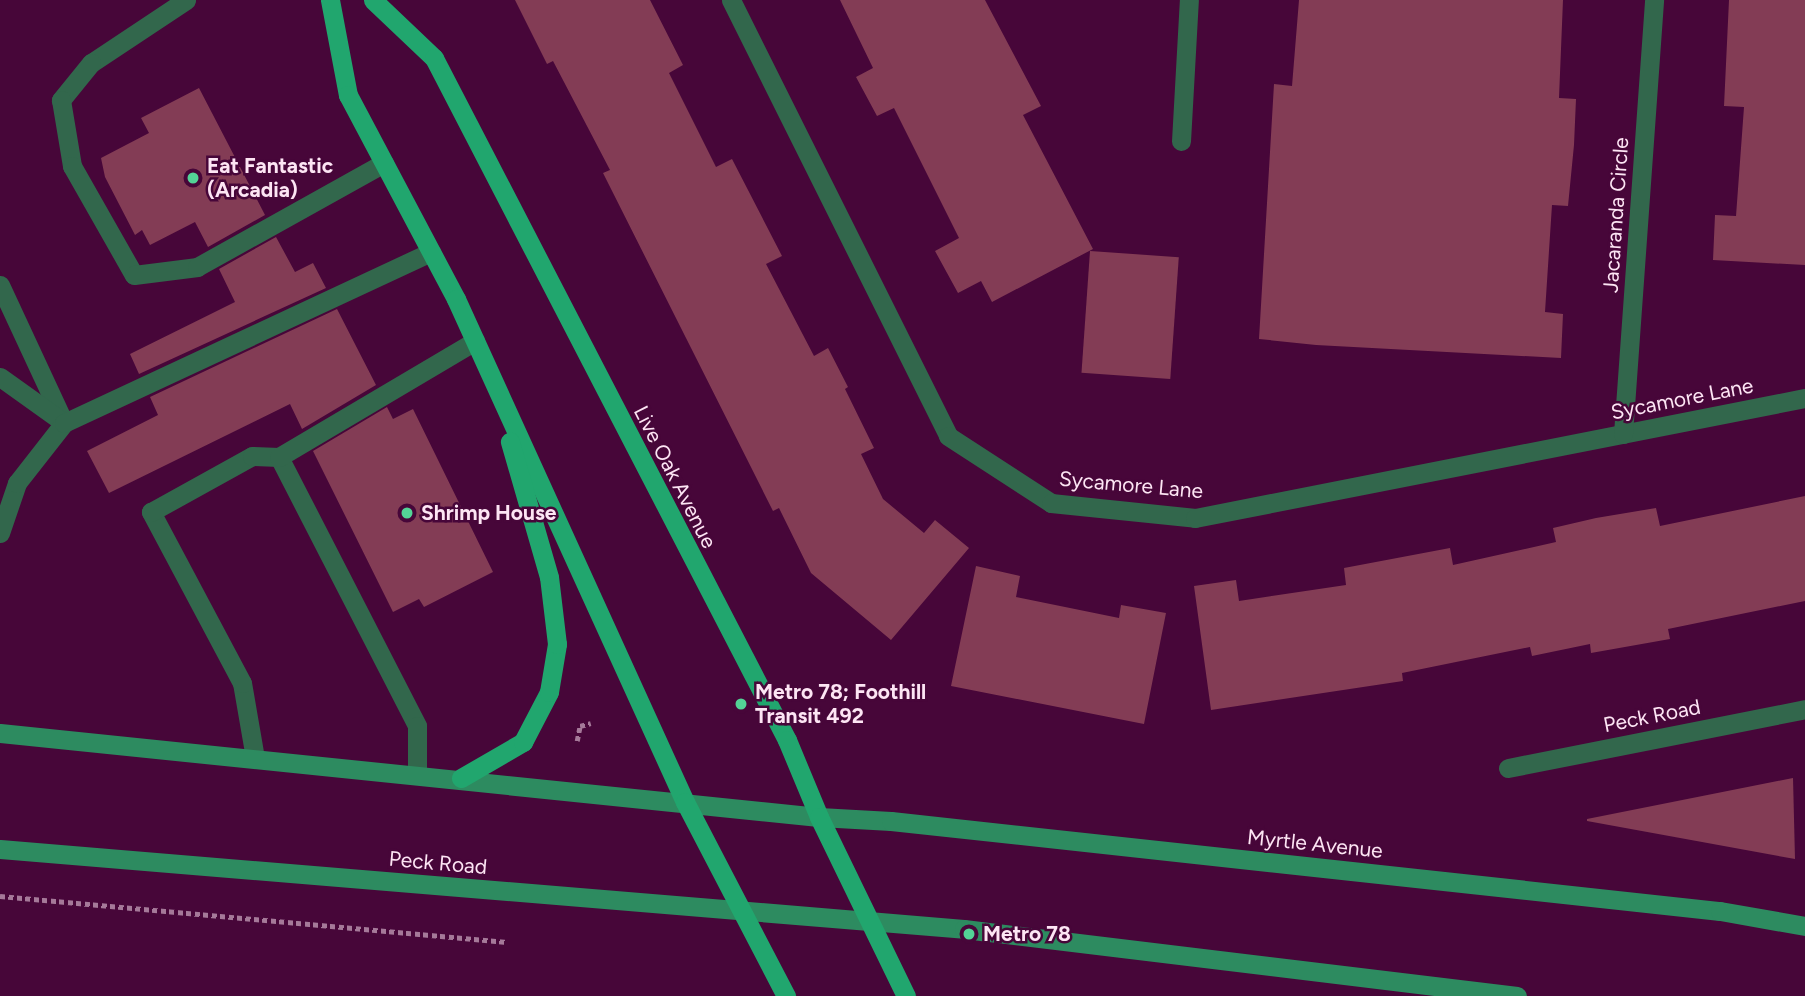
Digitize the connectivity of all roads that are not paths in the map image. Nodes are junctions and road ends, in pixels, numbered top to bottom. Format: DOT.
graph roads {
  1 [pos="186,0"];
  2 [pos="330,0"];
  3 [pos="373,0"];
  4 [pos="731,0"];
  5 [pos="1189,0"];
  6 [pos="1654,0"];
  7 [pos="1181,141"];
  8 [pos="384,163"];
  9 [pos="431,252"];
  10 [pos="0,285"];
  11 [pos="475,341"];
  12 [pos="0,377"];
  13 [pos="493,381"];
  14 [pos="1805,398"];
  15 [pos="64,423"];
  16 [pos="1623,434"];
  17 [pos="279,457"];
  18 [pos="0,533"];
  19 [pos="1805,709"];
  20 [pos="0,733"];
  21 [pos="255,758"];
  22 [pos="1508,768"];
  23 [pos="417,774"];
  24 [pos="461,778"];
  25 [pos="685,802"];
  26 [pos="819,817"];
  27 [pos="0,849"];
  28 [pos="740,910"];
  29 [pos="871,923"];
  30 [pos="1805,926"];
  31 [pos="786,996"];
  32 [pos="906,996"];
  33 [pos="1517,996"];
  1 -- 8 [label="street"];
  2 -- 8 [label="main road"];
  3 -- 26 [label="main road, Live Oak Avenue"];
  4 -- 16 [label="street, Sycamore Lane"];
  5 -- 7 [label="street"];
  6 -- 16 [label="street, Jacaranda Circle"];
  8 -- 9 [label="main road"];
  9 -- 11 [label="main road"];
  9 -- 15 [label="street"];
  10 -- 15 [label="street"];
  11 -- 13 [label="main road"];
  11 -- 17 [label="street"];
  12 -- 15 [label="street"];
  13 -- 24 [label="main road"];
  13 -- 25 [label="main road"];
  14 -- 16 [label="street, Sycamore Lane"];
  15 -- 18 [label="street"];
  17 -- 21 [label="street"];
  17 -- 23 [label="street"];
  19 -- 22 [label="street, Peck Road"];
  20 -- 21 [label="main road"];
  21 -- 23 [label="main road"];
  23 -- 24 [label="main road"];
  24 -- 25 [label="main road"];
  25 -- 26 [label="main road"];
  25 -- 28 [label="main road"];
  26 -- 29 [label="main road, Live Oak Avenue"];
  26 -- 30 [label="main road, Myrtle Avenue"];
  27 -- 28 [label="main road, Peck Road"];
  28 -- 29 [label="main road, Peck Road"];
  28 -- 31 [label="main road"];
  29 -- 32 [label="main road, Live Oak Avenue"];
  29 -- 33 [label="main road"];
}
